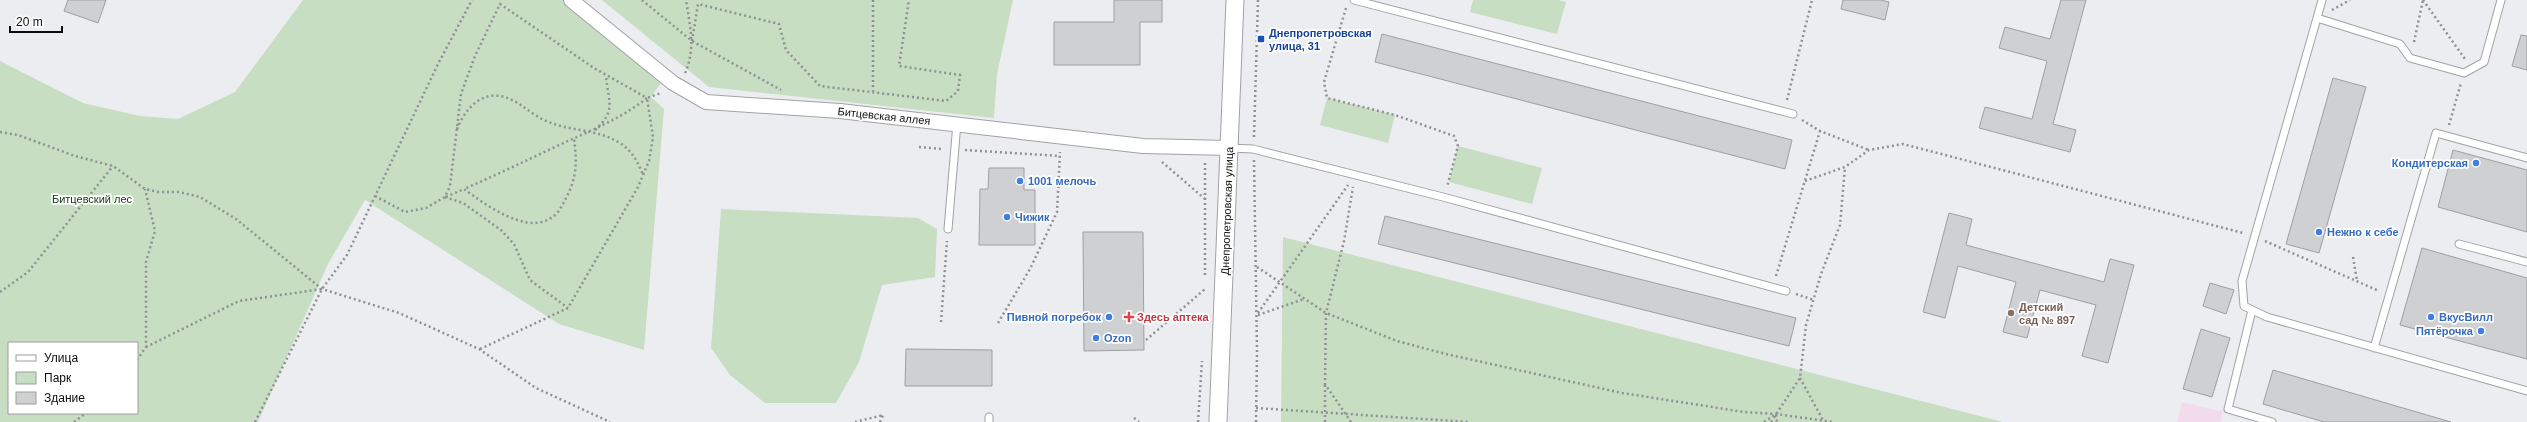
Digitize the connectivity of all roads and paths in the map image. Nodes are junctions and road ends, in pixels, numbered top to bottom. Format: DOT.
graph roads {
  1 [pos="472,0"];
  2 [pos="571,0"];
  3 [pos="642,0"];
  4 [pos="686,0"];
  5 [pos="873,0"];
  6 [pos="909,0"];
  7 [pos="1235,0"];
  8 [pos="1258,0"];
  9 [pos="1348,0"];
  10 [pos="1354,0"];
  11 [pos="1812,0"];
  12 [pos="2322,0"];
  13 [pos="2423,0"];
  14 [pos="2501,0"];
  15 [pos="2317,18"];
  16 [pos="692,41"];
  17 [pos="2410,58"];
  18 [pos="2473,70"];
  19 [pos="2464,73"];
  20 [pos="606,76"];
  21 [pos="679,87"];
  22 [pos="873,91"];
  23 [pos="787,94"];
  24 [pos="647,98"];
  25 [pos="1784,112"];
  26 [pos="1793,114"];
  27 [pos="957,123"];
  28 [pos="593,131"];
  29 [pos="1820,131"];
  30 [pos="0,132"];
  31 [pos="455,133"];
  32 [pos="1061,135"];
  33 [pos="2446,135"];
  34 [pos="574,139"];
  35 [pos="1143,146"];
  36 [pos="919,147"];
  37 [pos="1204,147"];
  38 [pos="1230,148"];
  39 [pos="1253,148"];
  40 [pos="954,150"];
  41 [pos="1869,150"];
  42 [pos="1060,156"];
  43 [pos="2527,158"];
  44 [pos="113,166"];
  45 [pos="1845,167"];
  46 [pos="643,175"];
  47 [pos="1356,175"];
  48 [pos="1805,181"];
  49 [pos="145,189"];
  50 [pos="464,189"];
  51 [pos="375,196"];
  52 [pos="445,197"];
  53 [pos="1443,197"];
  54 [pos="1205,199"];
  55 [pos="948,229"];
  56 [pos="2254,236"];
  57 [pos="2459,244"];
  58 [pos="2353,257"];
  59 [pos="2527,262"];
  60 [pos="1256,267"];
  61 [pos="2357,281"];
  62 [pos="1278,282"];
  63 [pos="322,288"];
  64 [pos="1773,288"];
  65 [pos="2373,288"];
  66 [pos="1786,291"];
  67 [pos="0,292"];
  68 [pos="1304,299"];
  69 [pos="1814,300"];
  70 [pos="568,308"];
  71 [pos="2252,310"];
  72 [pos="1326,313"];
  73 [pos="1257,315"];
  74 [pos="941,322"];
  75 [pos="998,323"];
  76 [pos="1146,340"];
  77 [pos="146,347"];
  78 [pos="2374,348"];
  79 [pos="479,349"];
  80 [pos="138,359"];
  81 [pos="1800,378"];
  82 [pos="1325,384"];
  83 [pos="2527,391"];
  84 [pos="1256,408"];
  85 [pos="1325,413"];
  86 [pos="85,414"];
  87 [pos="1776,414"];
  88 [pos="1346,415"];
  89 [pos="1134,418"];
  90 [pos="74,422"];
  91 [pos="255,422"];
  92 [pos="610,422"];
  93 [pos="856,422"];
  94 [pos="880,422"];
  95 [pos="1139,422"];
  96 [pos="1218,422"];
  97 [pos="1256,422"];
  98 [pos="1325,422"];
  99 [pos="1351,422"];
  100 [pos="1469,422"];
  101 [pos="1764,422"];
  102 [pos="1770,422"];
  103 [pos="1777,422"];
  104 [pos="1824,422"];
  105 [pos="1833,422"];
  106 [pos="2272,422"];
  1 -- 51 [label="path"];
  2 -- 21 [label="street, Битцевская аллея"];
  3 -- 16 [label="path"];
  4 -- 16 [label="path"];
  5 -- 22 [label="path"];
  6 -- 22 [label="path"];
  7 -- 38 [label="street, Днепропетровская улица"];
  8 -- 39 [label="path"];
  9 -- 53 [label="path"];
  10 -- 25 [label="lane"];
  11 -- 25 [label="path"];
  12 -- 15 [label="lane"];
  13 -- 17 [label="path"];
  13 -- 18 [label="path"];
  14 -- 18 [label="lane"];
  15 -- 17 [label="lane"];
  15 -- 56 [label="lane"];
  16 -- 21 [label="path"];
  16 -- 22 [label="path"];
  16 -- 23 [label="path"];
  17 -- 19 [label="lane"];
  18 -- 19 [label="lane"];
  19 -- 33 [label="path"];
  20 -- 24 [label="path"];
  20 -- 28 [label="path"];
  20 -- 31 [label="path"];
  21 -- 24 [label="path"];
  21 -- 27 [label="street, Битцевская аллея"];
  24 -- 28 [label="path"];
  24 -- 46 [label="path"];
  25 -- 26 [label="lane"];
  26 -- 29 [label="path"];
  27 -- 32 [label="street, Битцевская аллея"];
  27 -- 40 [label="lane"];
  28 -- 31 [label="path"];
  28 -- 34 [label="path"];
  28 -- 46 [label="path"];
  29 -- 41 [label="path"];
  29 -- 48 [label="path"];
  30 -- 44 [label="path"];
  31 -- 52 [label="path"];
  32 -- 35 [label="street, Битцевская аллея"];
  32 -- 42 [label="path"];
  33 -- 43 [label="lane"];
  33 -- 78 [label="lane"];
  34 -- 50 [label="path"];
  34 -- 50 [label="path"];
  35 -- 37 [label="street, Битцевская аллея"];
  35 -- 54 [label="path"];
  36 -- 40 [label="path"];
  37 -- 38 [label="street, Битцевская аллея"];
  37 -- 54 [label="path"];
  38 -- 39 [label="lane"];
  38 -- 96 [label="street, Днепропетровская улица"];
  39 -- 47 [label="lane"];
  39 -- 60 [label="path"];
  40 -- 42 [label="path"];
  40 -- 55 [label="lane"];
  41 -- 45 [label="path"];
  41 -- 56 [label="path"];
  42 -- 75 [label="path"];
  44 -- 49 [label="path"];
  44 -- 67 [label="path"];
  45 -- 48 [label="path"];
  45 -- 69 [label="path"];
  46 -- 70 [label="path"];
  47 -- 53 [label="lane"];
  47 -- 62 [label="path"];
  47 -- 72 [label="path"];
  48 -- 64 [label="path"];
  49 -- 63 [label="path"];
  49 -- 77 [label="path"];
  50 -- 52 [label="path"];
  51 -- 52 [label="path"];
  51 -- 63 [label="path"];
  52 -- 70 [label="path"];
  53 -- 64 [label="lane"];
  54 -- 76 [label="path"];
  55 -- 74 [label="path"];
  56 -- 61 [label="path"];
  56 -- 71 [label="lane"];
  57 -- 59 [label="lane"];
  58 -- 61 [label="path"];
  60 -- 62 [label="path"];
  60 -- 73 [label="path"];
  61 -- 65 [label="path"];
  62 -- 68 [label="path"];
  62 -- 73 [label="path"];
  63 -- 77 [label="path"];
  63 -- 79 [label="path"];
  63 -- 91 [label="path"];
  64 -- 66 [label="lane"];
  66 -- 69 [label="path"];
  68 -- 72 [label="path"];
  68 -- 73 [label="path"];
  69 -- 81 [label="path"];
  70 -- 79 [label="path"];
  71 -- 78 [label="lane"];
  71 -- 106 [label="lane"];
  72 -- 82 [label="path"];
  72 -- 87 [label="path"];
  73 -- 84 [label="path"];
  77 -- 80 [label="path"];
  78 -- 83 [label="lane"];
  79 -- 92 [label="path"];
  81 -- 87 [label="path"];
  81 -- 104 [label="path"];
  82 -- 85 [label="path"];
  82 -- 88 [label="path"];
  84 -- 85 [label="path"];
  84 -- 97 [label="path"];
  85 -- 88 [label="path"];
  85 -- 98 [label="path"];
  86 -- 90 [label="path"];
  87 -- 101 [label="path"];
  87 -- 102 [label="path"];
  87 -- 103 [label="path"];
  87 -- 104 [label="path"];
  88 -- 99 [label="path"];
  88 -- 100 [label="path"];
  89 -- 95 [label="path"];
  93 -- 94 [label="path"];
  104 -- 105 [label="path"];
}
